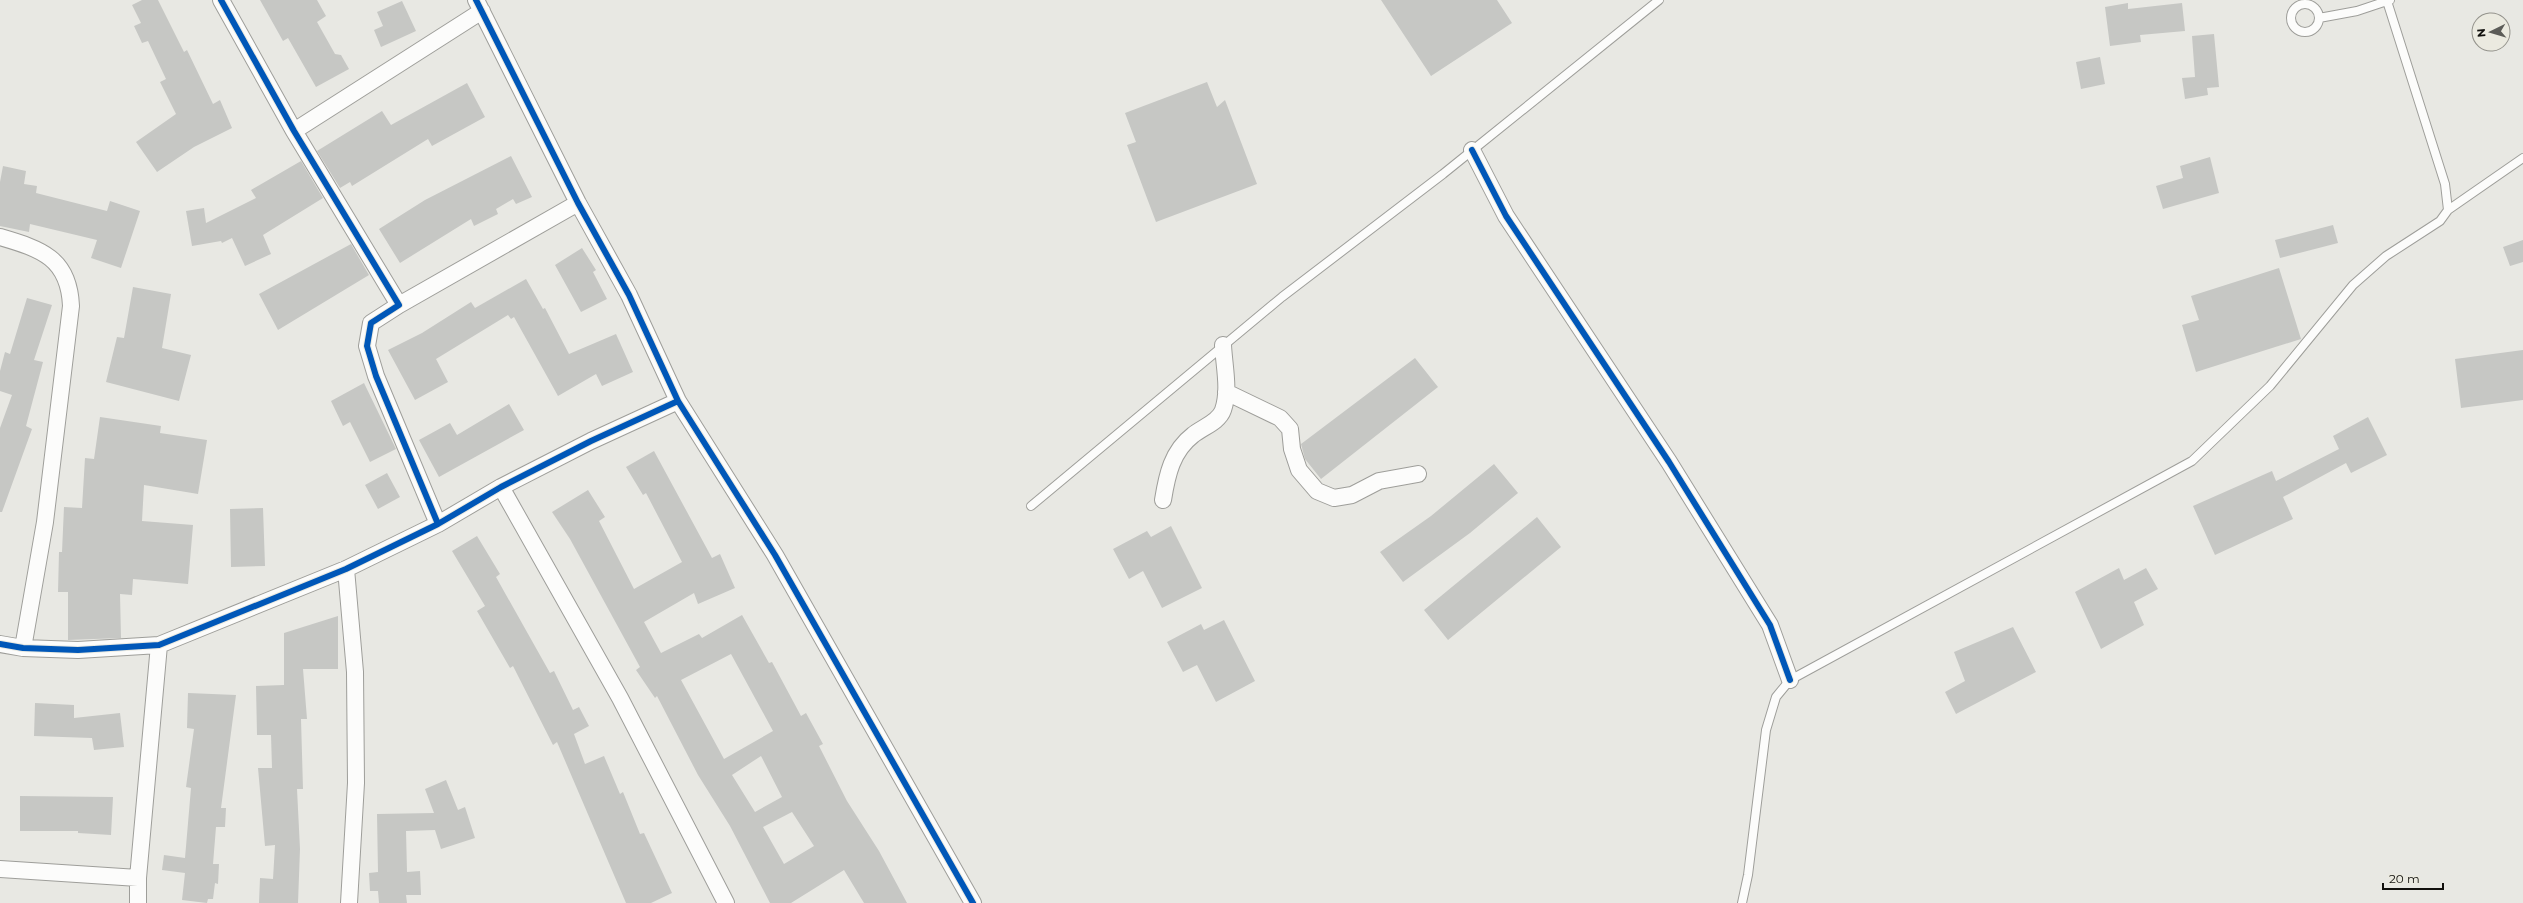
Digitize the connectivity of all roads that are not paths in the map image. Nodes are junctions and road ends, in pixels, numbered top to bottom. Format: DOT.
graph roads {
  1 [pos="220,0"];
  2 [pos="1659,0"];
  3 [pos="2388,0"];
  4 [pos="2298,2"];
  5 [pos="479,6"];
  6 [pos="2319,18"];
  7 [pos="294,131"];
  8 [pos="1472,150"];
  9 [pos="2523,158"];
  10 [pos="578,203"];
  11 [pos="2448,210"];
  12 [pos="0,237"];
  13 [pos="399,305"];
  14 [pos="1223,345"];
  15 [pos="1226,392"];
  16 [pos="678,401"];
  17 [pos="1418,474"];
  18 [pos="501,487"];
  19 [pos="1163,500"];
  20 [pos="1031,506"];
  21 [pos="438,524"];
  22 [pos="346,569"];
  23 [pos="0,644"];
  24 [pos="159,645"];
  25 [pos="23,648"];
  26 [pos="1790,680"];
  27 [pos="0,869"];
  28 [pos="138,878"];
  29 [pos="138,903"];
  30 [pos="349,903"];
  31 [pos="726,903"];
  32 [pos="973,903"];
  33 [pos="1742,903"];
  1 -- 7 [label="street"];
  2 -- 8 [label="lane"];
  3 -- 6 [label="lane"];
  3 -- 11 [label="lane"];
  4 -- 6 [label="lane"];
  4 -- 6 [label="lane"];
  5 -- 7 [label="street"];
  5 -- 10 [label="street"];
  7 -- 13 [label="street"];
  8 -- 14 [label="lane"];
  8 -- 26 [label="street"];
  9 -- 11 [label="lane"];
  10 -- 13 [label="street"];
  10 -- 16 [label="street"];
  11 -- 26 [label="lane"];
  12 -- 25 [label="street"];
  13 -- 21 [label="street"];
  14 -- 15 [label="street"];
  14 -- 20 [label="lane"];
  15 -- 17 [label="street"];
  15 -- 19 [label="street"];
  16 -- 18 [label="street"];
  16 -- 32 [label="street"];
  18 -- 21 [label="street"];
  18 -- 31 [label="street"];
  21 -- 22 [label="street"];
  22 -- 24 [label="street"];
  22 -- 30 [label="street"];
  23 -- 25 [label="street"];
  24 -- 25 [label="street"];
  24 -- 28 [label="street"];
  26 -- 33 [label="lane"];
  27 -- 28 [label="street"];
  28 -- 29 [label="street"];
}
